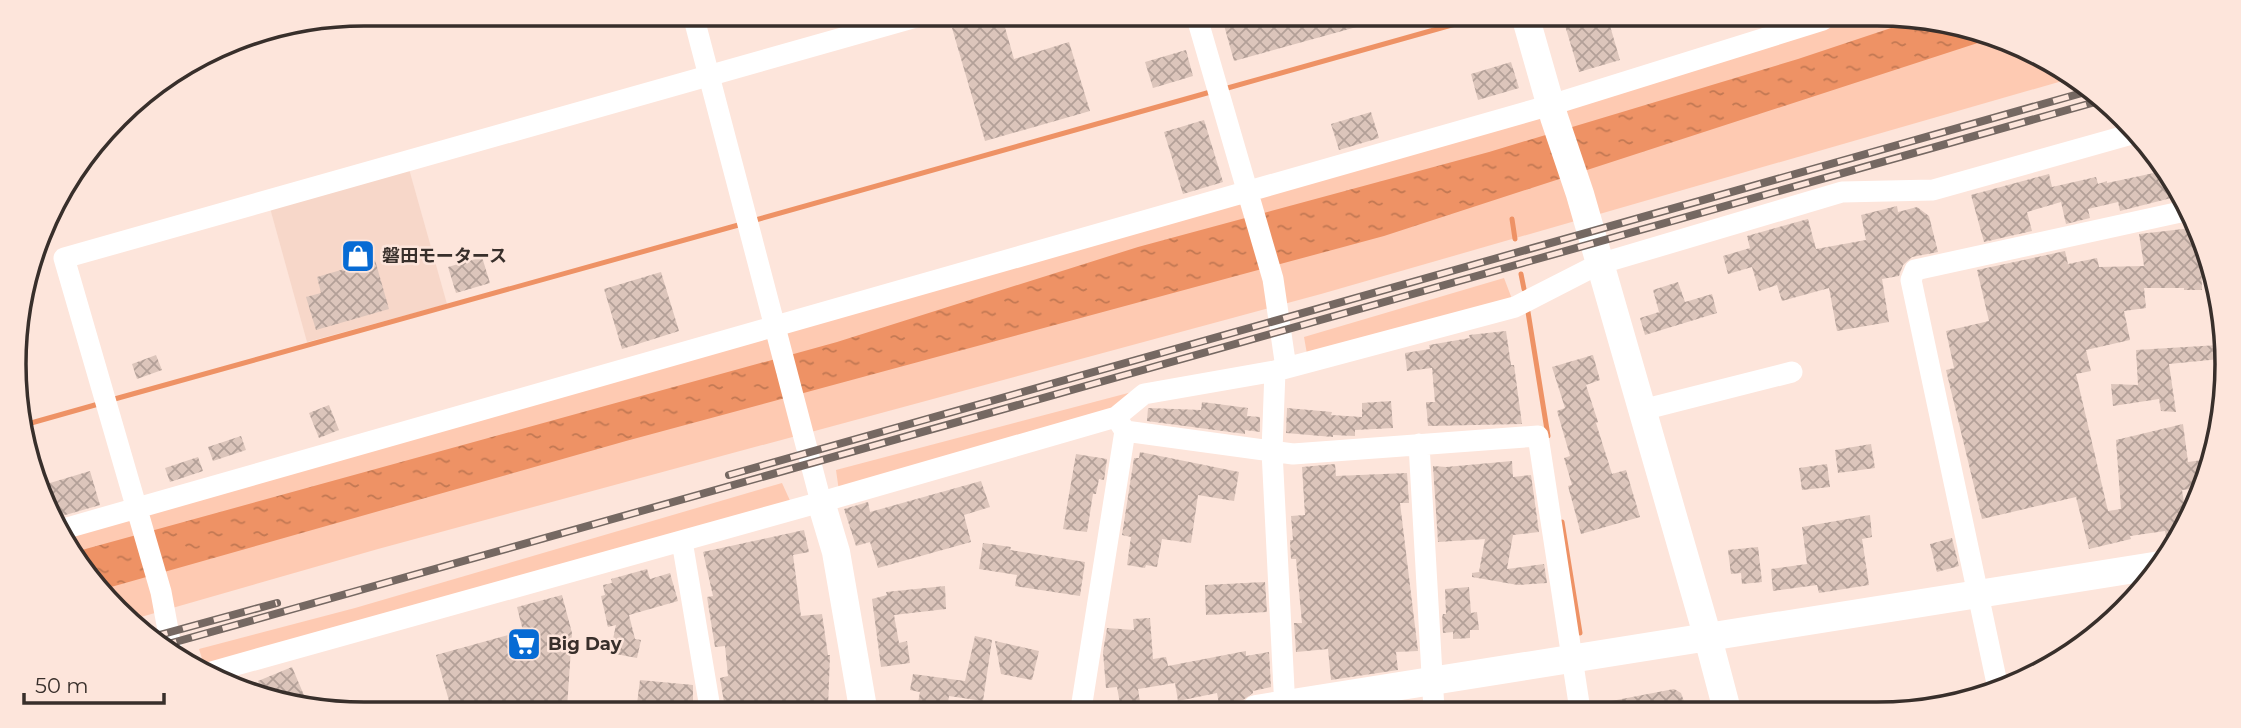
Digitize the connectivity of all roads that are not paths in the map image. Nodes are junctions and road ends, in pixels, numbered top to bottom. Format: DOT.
graph roads {
  1 [pos="696,26"];
  2 [pos="885,26"];
  3 [pos="1199,26"];
  4 [pos="1528,26"];
  5 [pos="1805,26"];
  6 [pos="710,76"];
  7 [pos="1553,111"];
  8 [pos="2126,136"];
  9 [pos="1250,197"];
  10 [pos="2179,212"];
  11 [pos="1600,264"];
  12 [pos="775,332"];
  13 [pos="1281,369"];
  14 [pos="1792,372"];
  15 [pos="1642,410"];
  16 [pos="1121,424"];
  17 [pos="1419,444"];
  18 [pos="1272,451"];
  19 [pos="821,502"];
  20 [pos="138,511"];
  21 [pos="68,528"];
  22 [pos="682,541"];
  23 [pos="2147,567"];
  24 [pos="1979,593"];
  25 [pos="1708,638"];
  26 [pos="170,641"];
  27 [pos="1572,657"];
  28 [pos="224,671"];
  29 [pos="1996,680"];
  30 [pos="1432,682"];
  31 [pos="709,702"];
  32 [pos="862,702"];
  33 [pos="1083,702"];
  34 [pos="1285,702"];
  35 [pos="1314,702"];
  36 [pos="1433,702"];
  37 [pos="1579,702"];
  38 [pos="1725,702"];
  1 -- 6 [label="street"];
  2 -- 6 [label="street"];
  3 -- 9 [label="street"];
  4 -- 7 [label="street"];
  5 -- 7 [label="street"];
  6 -- 12 [label="street"];
  6 -- 20 [label="street"];
  7 -- 9 [label="street"];
  7 -- 11 [label="street"];
  8 -- 11 [label="street"];
  9 -- 12 [label="street"];
  9 -- 13 [label="street"];
  10 -- 24 [label="street"];
  11 -- 13 [label="street"];
  11 -- 15 [label="street"];
  12 -- 19 [label="street"];
  12 -- 20 [label="street"];
  13 -- 16 [label="street"];
  13 -- 18 [label="street"];
  14 -- 15 [label="street"];
  15 -- 25 [label="street"];
  16 -- 18 [label="street"];
  16 -- 19 [label="street"];
  16 -- 33 [label="street"];
  17 -- 18 [label="street"];
  17 -- 27 [label="street"];
  17 -- 30 [label="street"];
  18 -- 34 [label="street"];
  19 -- 22 [label="street"];
  19 -- 32 [label="street"];
  20 -- 21 [label="street"];
  20 -- 26 [label="street"];
  22 -- 28 [label="street"];
  22 -- 31 [label="street"];
  23 -- 24 [label="street"];
  24 -- 25 [label="street"];
  24 -- 29 [label="street"];
  25 -- 27 [label="street"];
  25 -- 38 [label="street"];
  27 -- 30 [label="street"];
  27 -- 37 [label="street"];
  30 -- 35 [label="street"];
  30 -- 36 [label="street"];
}
